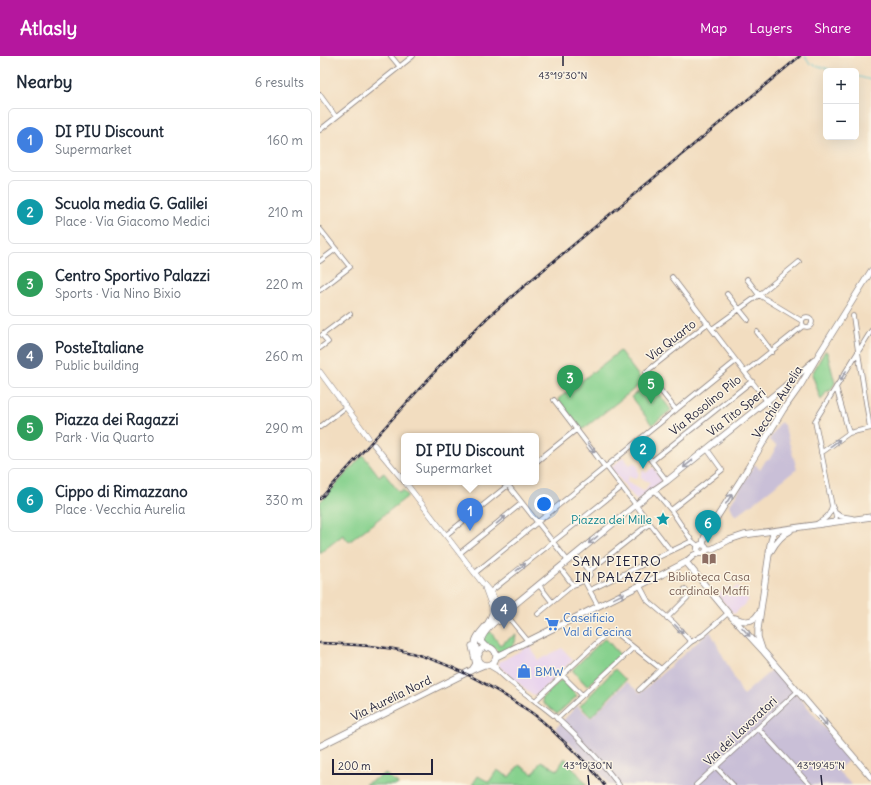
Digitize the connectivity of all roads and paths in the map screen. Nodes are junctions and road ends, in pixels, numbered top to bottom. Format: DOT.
graph roads {
  1 [pos="391,56"];
  2 [pos="413,56"];
  3 [pos="400,67"];
  4 [pos="320,95"];
  5 [pos="336,117"];
  6 [pos="320,130"];
  7 [pos="320,230"];
  8 [pos="336,249"];
  9 [pos="320,261"];
  10 [pos="798,262"];
  11 [pos="871,271"];
  12 [pos="672,277"];
  13 [pos="747,279"];
  14 [pos="320,290"];
  15 [pos="728,294"];
  16 [pos="759,295"];
  17 [pos="739,310"];
  18 [pos="350,314"];
  19 [pos="853,316"];
  20 [pos="748,320"];
  21 [pos="708,324"];
  22 [pos="712,329"];
  23 [pos="871,331"];
  24 [pos="757,332"];
  25 [pos="320,348"];
  26 [pos="772,352"];
  27 [pos="858,352"];
  28 [pos="816,359"];
  29 [pos="736,361"];
  30 [pos="320,372"];
  31 [pos="745,372"];
  32 [pos="792,380"];
  33 [pos="752,381"];
  34 [pos="800,386"];
  35 [pos="836,387"];
  36 [pos="554,400"];
  37 [pos="767,401"];
  38 [pos="346,407"];
  39 [pos="676,410"];
  40 [pos="779,417"];
  41 [pos="320,427"];
  42 [pos="871,428"];
  43 [pos="577,429"];
  44 [pos="849,433"];
  45 [pos="368,437"];
  46 [pos="637,442"];
  47 [pos="374,445"];
  48 [pos="707,449"];
  49 [pos="821,453"];
  50 [pos="539,460"];
  51 [pos="652,461"];
  52 [pos="606,466"];
  53 [pos="401,477"];
  54 [pos="667,481"];
  55 [pos="407,485"];
  56 [pos="509,485"];
  57 [pos="511,485"];
  58 [pos="622,486"];
  59 [pos="654,490"];
  60 [pos="522,503"];
  61 [pos="636,505"];
  62 [pos="671,510"];
  63 [pos="833,511"];
  64 [pos="871,517"];
  65 [pos="856,519"];
  66 [pos="537,522"];
  67 [pos="835,522"];
  68 [pos="650,524"];
  69 [pos="814,525"];
  70 [pos="796,528"];
  71 [pos="774,531"];
  72 [pos="446,535"];
  73 [pos="692,541"];
  74 [pos="553,542"];
  75 [pos="775,544"];
  76 [pos="702,548"];
  77 [pos="671,551"];
  78 [pos="460,553"];
  79 [pos="770,554"];
  80 [pos="575,555"];
  81 [pos="568,561"];
  82 [pos="686,562"];
  83 [pos="560,568"];
  84 [pos="589,571"];
  85 [pos="475,572"];
  86 [pos="584,580"];
  87 [pos="573,584"];
  88 [pos="484,585"];
  89 [pos="539,585"];
  90 [pos="640,586"];
  91 [pos="686,589"];
  92 [pos="590,590"];
  93 [pos="490,592"];
  94 [pos="552,602"];
  95 [pos="598,606"];
  96 [pos="501,608"];
  97 [pos="760,610"];
  98 [pos="492,613"];
  99 [pos="728,613"];
  100 [pos="538,614"];
  101 [pos="500,618"];
  102 [pos="667,618"];
  103 [pos="493,624"];
  104 [pos="478,634"];
  105 [pos="528,641"];
  106 [pos="691,642"];
  107 [pos="487,648"];
  108 [pos="633,648"];
  109 [pos="764,652"];
  110 [pos="479,654"];
  111 [pos="495,660"];
  112 [pos="486,665"];
  113 [pos="472,670"];
  114 [pos="661,670"];
  115 [pos="498,671"];
  116 [pos="562,675"];
  117 [pos="639,690"];
  118 [pos="797,692"];
  119 [pos="582,696"];
  120 [pos="535,702"];
  121 [pos="558,719"];
  122 [pos="758,728"];
  123 [pos="320,746"];
  124 [pos="716,766"];
  125 [pos="871,777"];
  126 [pos="619,785"];
  127 [pos="696,785"];
  128 [pos="733,785"];
  129 [pos="810,785"];
  1 -- 3 [label="street"];
  2 -- 3 [label="street"];
  3 -- 5 [label="street"];
  4 -- 5 [label="street"];
  5 -- 6 [label="street"];
  7 -- 8 [label="street"];
  8 -- 9 [label="street"];
  8 -- 14 [label="street"];
  10 -- 16 [label="street"];
  11 -- 28 [label="main road, Vecchia Aurelia"];
  12 -- 21 [label="street"];
  13 -- 16 [label="street"];
  15 -- 17 [label="street"];
  16 -- 17 [label="street"];
  16 -- 26 [label="street"];
  17 -- 20 [label="street"];
  17 -- 22 [label="street"];
  18 -- 25 [label="street"];
  19 -- 27 [label="street"];
  21 -- 22 [label="street"];
  21 -- 39 [label="street, Via Quarto"];
  22 -- 29 [label="street"];
  23 -- 27 [label="street"];
  24 -- 26 [label="street"];
  26 -- 31 [label="street"];
  27 -- 35 [label="street, one-way"];
  27 -- 42 [label="street"];
  28 -- 32 [label="main road, Via Tito Speri"];
  28 -- 34 [label="main road, Vecchia Aurelia"];
  29 -- 31 [label="street"];
  29 -- 39 [label="street"];
  30 -- 38 [label="street"];
  31 -- 33 [label="street"];
  32 -- 34 [label="main road"];
  32 -- 37 [label="main road, Via Tito Speri"];
  33 -- 37 [label="street"];
  33 -- 51 [label="street, Via Rosolino Pilo"];
  34 -- 40 [label="main road, Vecchia Aurelia"];
  35 -- 44 [label="street"];
  35 -- 49 [label="street"];
  36 -- 43 [label="street"];
  37 -- 40 [label="street"];
  37 -- 48 [label="main road, Via Tito Speri"];
  38 -- 41 [label="street"];
  38 -- 45 [label="street"];
  39 -- 46 [label="street"];
  76 -- 40 [label="main road, Vecchia Aurelia, one-way"];
  42 -- 44 [label="street"];
  43 -- 50 [label="street"];
  43 -- 52 [label="street, one-way"];
  49 -- 44 [label="street, one-way"];
  46 -- 51 [label="street"];
  46 -- 52 [label="street"];
  47 -- 53 [label="street"];
  48 -- 54 [label="main road, Via Tito Speri, one-way"];
  48 -- 62 [label="street"];
  49 -- 63 [label="street"];
  51 -- 54 [label="street"];
  52 -- 58 [label="street"];
  52 -- 66 [label="street"];
  54 -- 59 [label="main road, Via Tito Speri"];
  55 -- 72 [label="street"];
  56 -- 72 [label="street"];
  57 -- 60 [label="street"];
  58 -- 61 [label="street"];
  58 -- 74 [label="street"];
  59 -- 61 [label="main road, Via Tito Speri"];
  59 -- 62 [label="street"];
  60 -- 66 [label="street"];
  78 -- 60 [label="street, one-way"];
  61 -- 68 [label="street"];
  61 -- 80 [label="main road, Via Tito Speri, one-way"];
  62 -- 73 [label="street"];
  63 -- 65 [label="street"];
  63 -- 67 [label="street"];
  63 -- 69 [label="street"];
  64 -- 65 [label="main road"];
  65 -- 67 [label="main road"];
  66 -- 74 [label="street"];
  66 -- 85 [label="street"];
  67 -- 69 [label="main road"];
  68 -- 77 [label="street"];
  68 -- 84 [label="street"];
  69 -- 70 [label="main road"];
  70 -- 71 [label="main road"];
  70 -- 75 [label="main road"];
  71 -- 75 [label="main road"];
  71 -- 76 [label="main road"];
  71 -- 79 [label="main road"];
  72 -- 78 [label="street"];
  73 -- 76 [label="street"];
  73 -- 77 [label="street"];
  74 -- 81 [label="street"];
  93 -- 74 [label="street, one-way"];
  75 -- 79 [label="main road"];
  76 -- 82 [label="main road"];
  77 -- 92 [label="street"];
  78 -- 85 [label="street"];
  79 -- 97 [label="main road"];
  80 -- 81 [label="main road, Via Tito Speri"];
  80 -- 84 [label="street"];
  81 -- 83 [label="main road, Via Tito Speri"];
  82 -- 90 [label="main road"];
  82 -- 99 [label="main road"];
  83 -- 87 [label="street"];
  83 -- 89 [label="main road, Via Tito Speri"];
  84 -- 86 [label="street"];
  85 -- 88 [label="street"];
  86 -- 87 [label="street"];
  86 -- 92 [label="street"];
  87 -- 94 [label="street"];
  88 -- 93 [label="street"];
  88 -- 98 [label="street"];
  89 -- 94 [label="street"];
  89 -- 96 [label="main road, Via Tito Speri"];
  95 -- 90 [label="main road, one-way"];
  90 -- 102 [label="street"];
  91 -- 102 [label="street"];
  92 -- 95 [label="street"];
  93 -- 96 [label="street"];
  94 -- 100 [label="street"];
  95 -- 105 [label="main road"];
  96 -- 98 [label="main road"];
  96 -- 101 [label="main road"];
  97 -- 99 [label="main road"];
  97 -- 109 [label="main road"];
  98 -- 101 [label="main road"];
  98 -- 104 [label="main road"];
  99 -- 106 [label="street"];
  99 -- 109 [label="main road, one-way"];
  101 -- 103 [label="main road"];
  102 -- 106 [label="street, one-way"];
  103 -- 105 [label="street"];
  103 -- 107 [label="main road"];
  104 -- 110 [label="main road"];
  104 -- 113 [label="main road"];
  105 -- 111 [label="main road"];
  106 -- 114 [label="street"];
  107 -- 110 [label="main road"];
  107 -- 111 [label="main road"];
  108 -- 114 [label="street"];
  108 -- 116 [label="street"];
  108 -- 119 [label="street"];
  109 -- 118 [label="main road"];
  110 -- 112 [label="main road"];
  111 -- 112 [label="main road"];
  111 -- 115 [label="street"];
  112 -- 113 [label="main road, Via Aurelia Nord"];
  112 -- 115 [label="street"];
  113 -- 123 [label="main road, Via Aurelia Nord"];
  114 -- 117 [label="street"];
  115 -- 120 [label="street"];
  116 -- 119 [label="street"];
  116 -- 120 [label="street"];
  118 -- 122 [label="street, Via dei Lavoratori"];
  118 -- 125 [label="main road, one-way"];
  119 -- 121 [label="street"];
  120 -- 121 [label="street"];
  121 -- 126 [label="street"];
  122 -- 124 [label="street, Via dei Lavoratori"];
  122 -- 129 [label="street"];
  124 -- 127 [label="street, Via dei Lavoratori"];
  124 -- 128 [label="street"];
}
